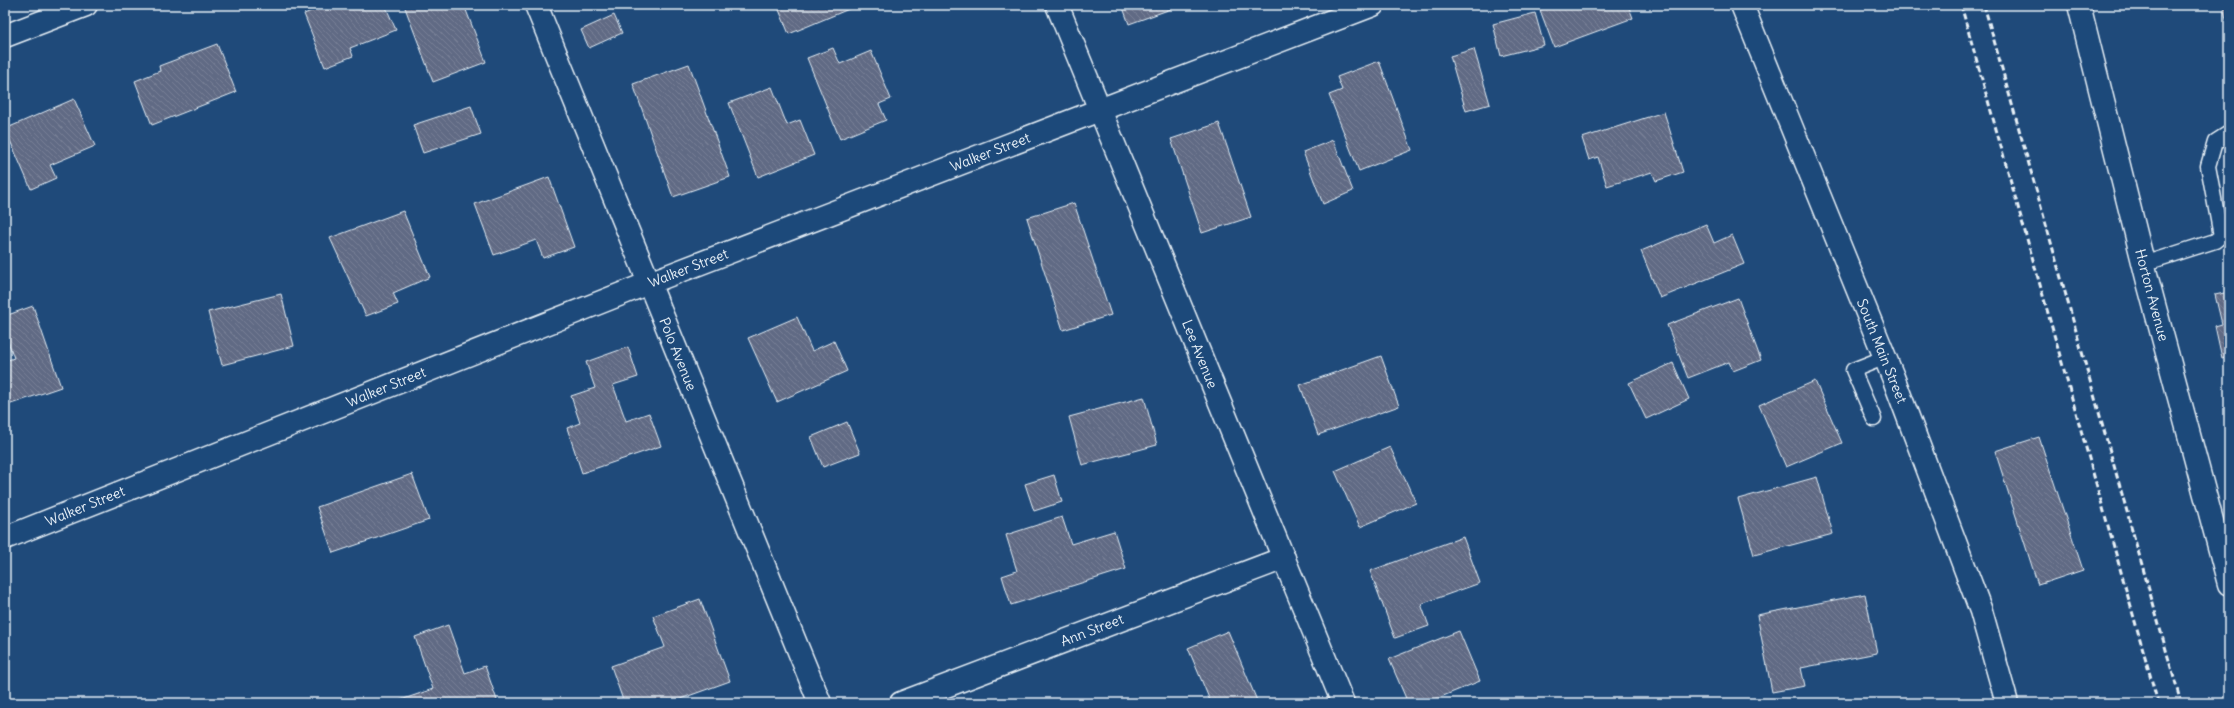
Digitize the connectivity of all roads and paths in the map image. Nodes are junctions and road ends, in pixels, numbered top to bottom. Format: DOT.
graph roads {
  1 [pos="86,5"];
  2 [pos="536,5"];
  3 [pos="1057,5"];
  4 [pos="1373,5"];
  5 [pos="1742,5"];
  6 [pos="2079,5"];
  7 [pos="5,36"];
  8 [pos="1099,110"];
  9 [pos="2229,133"];
  10 [pos="2143,264"];
  11 [pos="649,283"];
  12 [pos="1886,357"];
  13 [pos="1874,419"];
  14 [pos="2222,527"];
  15 [pos="5,538"];
  16 [pos="1284,558"];
  17 [pos="2229,584"];
  18 [pos="820,703"];
  19 [pos="901,703"];
  20 [pos="1343,703"];
  21 [pos="2007,703"];
  1 -- 7 [label="street"];
  2 -- 11 [label="street, Polo Avenue"];
  3 -- 8 [label="street, Lee Avenue"];
  4 -- 8 [label="street, Walker Street"];
  5 -- 12 [label="street, South Main Street"];
  6 -- 10 [label="street, Horton Avenue"];
  8 -- 11 [label="street, Walker Street"];
  8 -- 16 [label="street, Lee Avenue"];
  9 -- 10 [label="lane"];
  10 -- 14 [label="street, Horton Avenue"];
  11 -- 15 [label="street, Walker Street"];
  11 -- 18 [label="street, Polo Avenue"];
  12 -- 13 [label="lane"];
  12 -- 21 [label="street, South Main Street"];
  14 -- 17 [label="street, Horton Avenue"];
  16 -- 19 [label="street, Ann Street"];
  16 -- 20 [label="street, Lee Avenue"];
}
